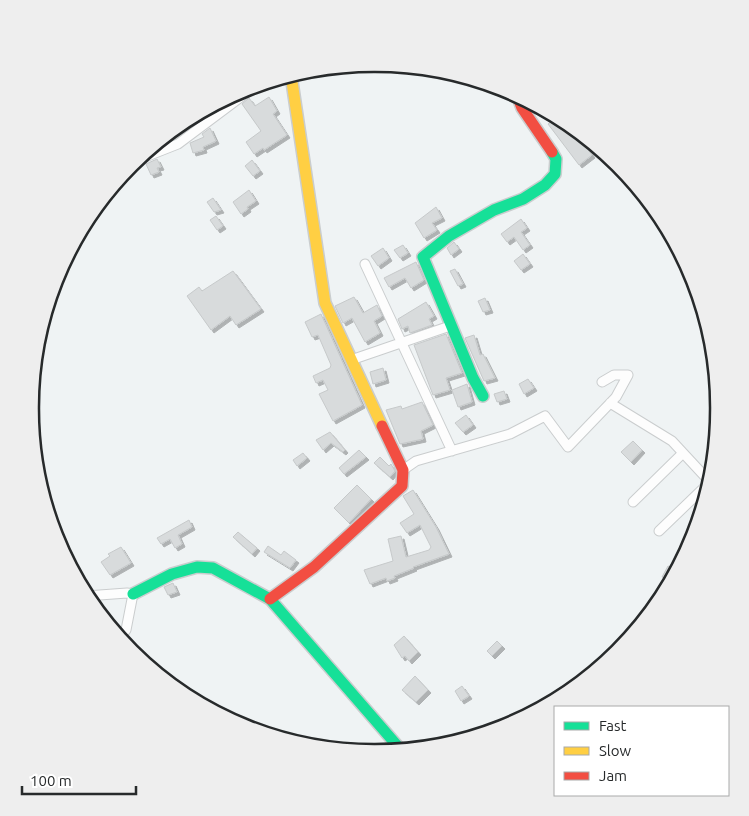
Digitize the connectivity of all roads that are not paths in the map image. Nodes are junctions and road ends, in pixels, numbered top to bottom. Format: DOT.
graph roads {
  1 [pos="292,83"];
  2 [pos="232,104"];
  3 [pos="521,106"];
  4 [pos="158,152"];
  5 [pos="365,264"];
  6 [pos="450,326"];
  7 [pos="402,344"];
  8 [pos="351,360"];
  9 [pos="602,382"];
  10 [pos="483,396"];
  11 [pos="610,403"];
  12 [pos="452,451"];
  13 [pos="683,453"];
  14 [pos="403,470"];
  15 [pos="704,475"];
  16 [pos="700,492"];
  17 [pos="633,502"];
  18 [pos="659,531"];
  19 [pos="133,594"];
  20 [pos="95,595"];
  21 [pos="270,599"];
  22 [pos="124,632"];
  23 [pos="395,743"];
  1 -- 8 [label="street"];
  2 -- 4 [label="street"];
  3 -- 6 [label="street"];
  5 -- 7 [label="street"];
  6 -- 7 [label="street"];
  6 -- 10 [label="street"];
  7 -- 8 [label="street"];
  7 -- 12 [label="street"];
  8 -- 14 [label="street"];
  9 -- 11 [label="street"];
  11 -- 12 [label="street"];
  11 -- 13 [label="street"];
  12 -- 14 [label="street"];
  13 -- 15 [label="street"];
  13 -- 17 [label="street"];
  14 -- 21 [label="street"];
  16 -- 18 [label="street"];
  19 -- 20 [label="street"];
  19 -- 21 [label="street"];
  19 -- 22 [label="street"];
  21 -- 23 [label="street"];
}
